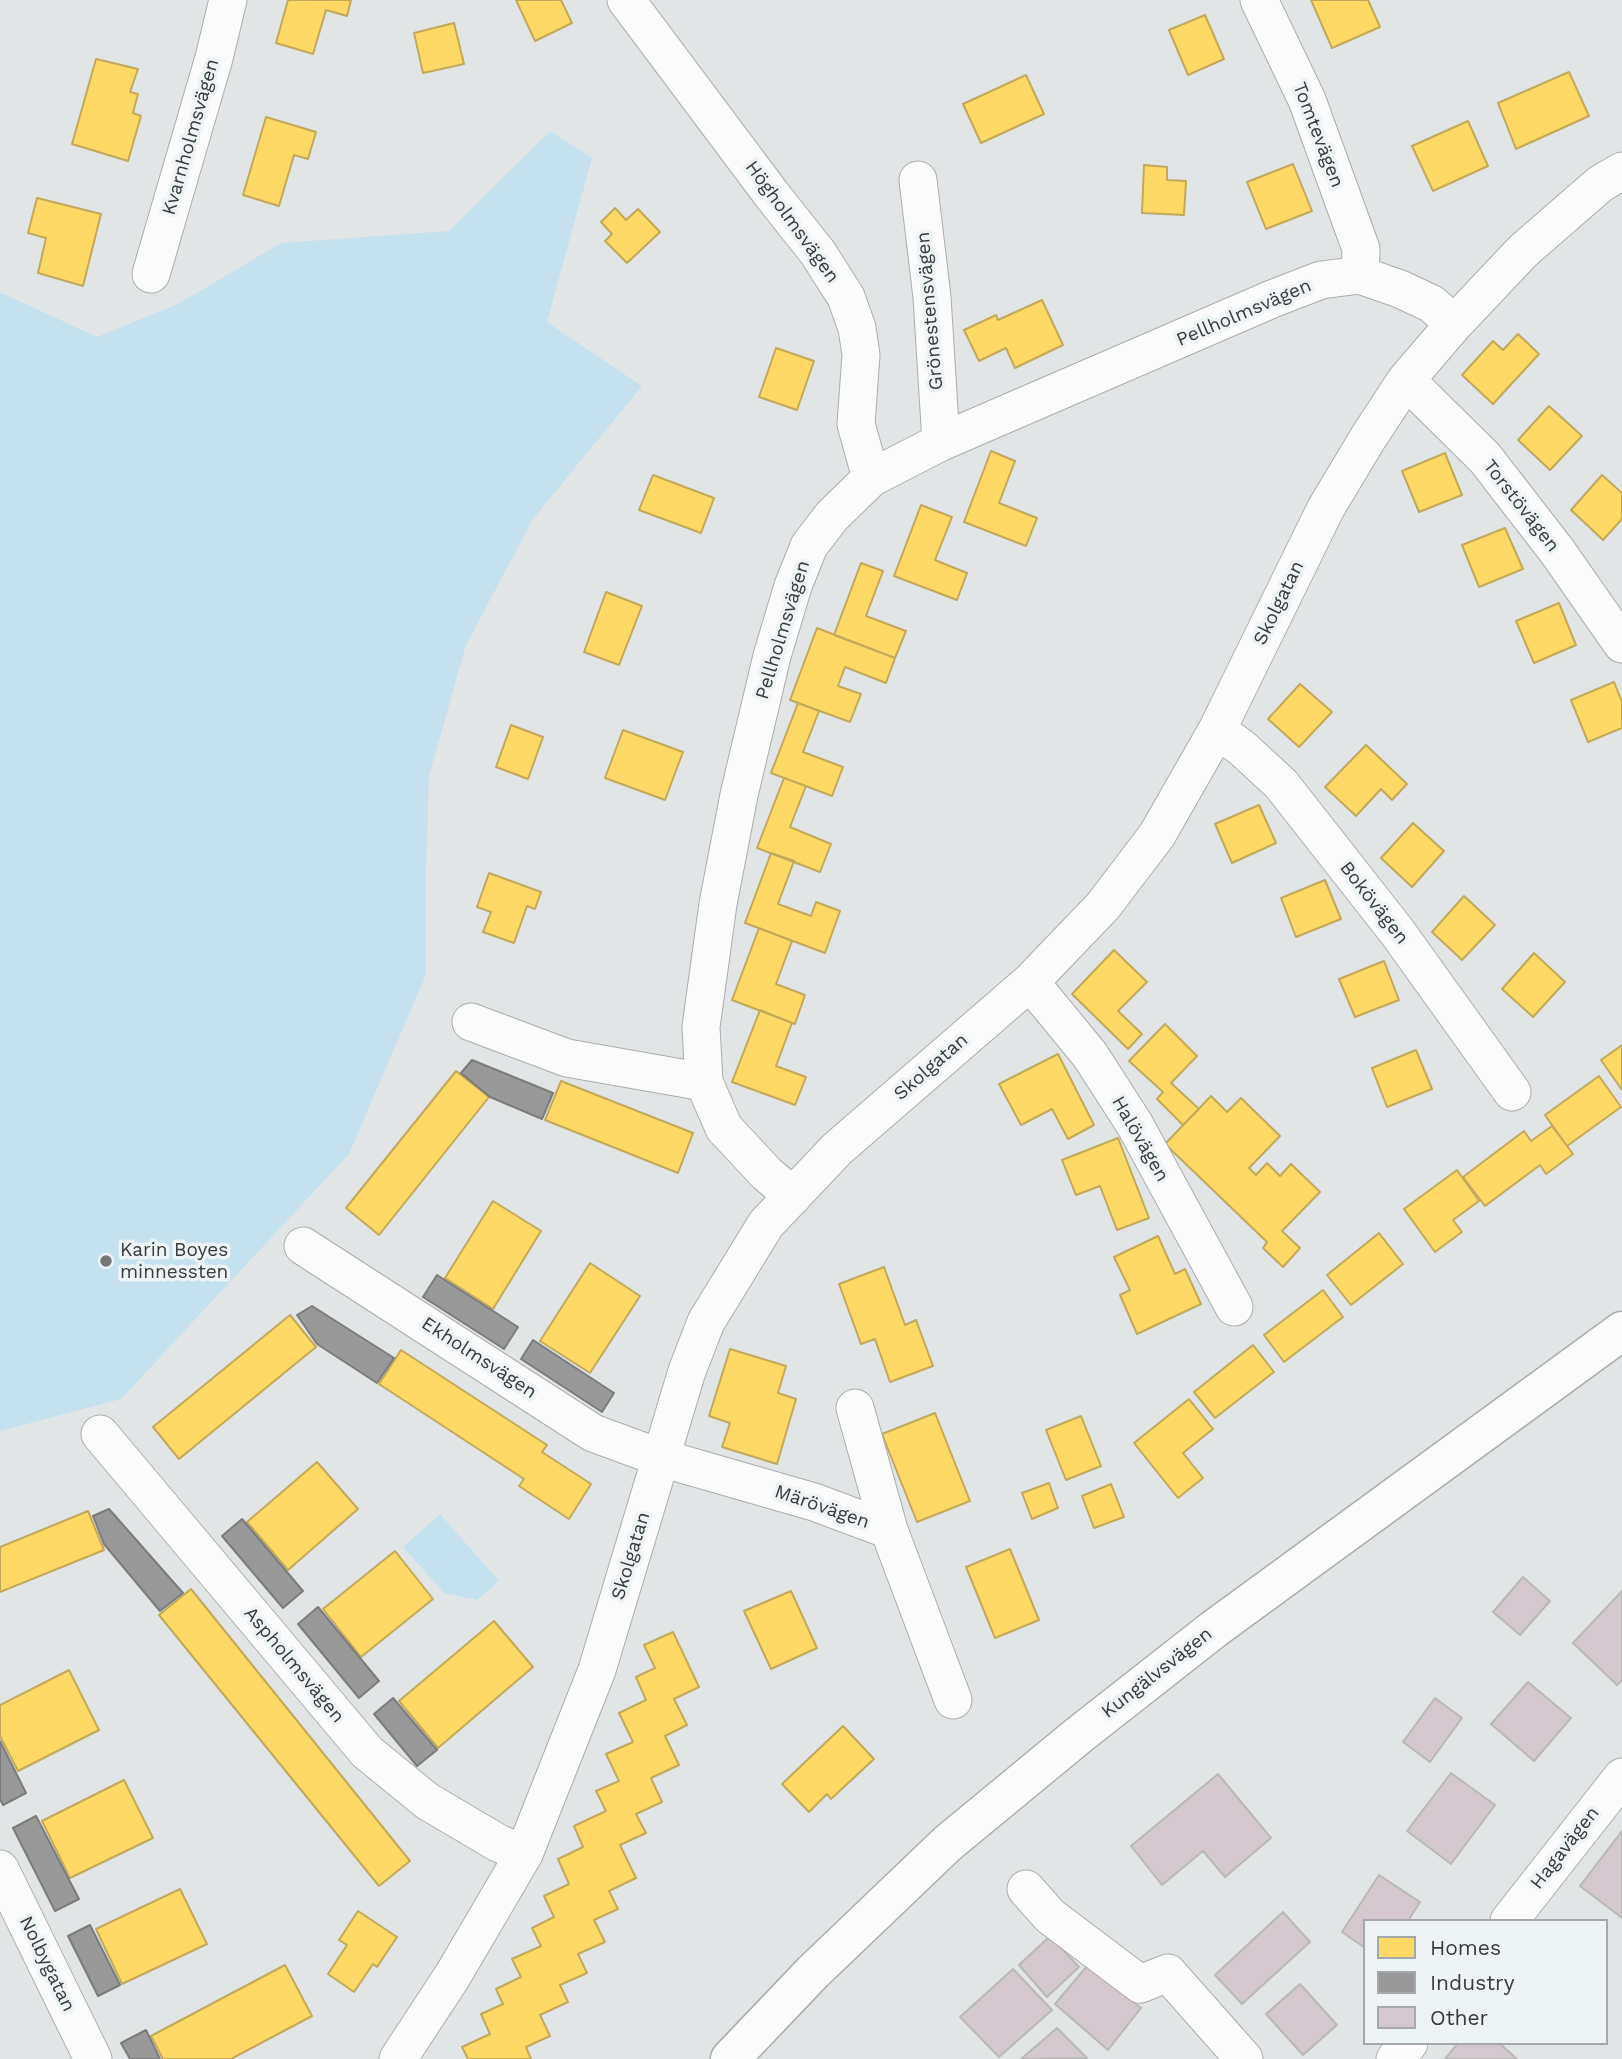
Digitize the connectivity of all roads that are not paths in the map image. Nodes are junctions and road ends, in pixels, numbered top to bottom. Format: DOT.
graph roads {
  1 [pos="228,0"];
  2 [pos="626,0"];
  3 [pos="1259,0"];
  4 [pos="1622,171"];
  5 [pos="918,180"];
  6 [pos="151,274"];
  7 [pos="1360,275"];
  8 [pos="1454,324"];
  9 [pos="1406,380"];
  10 [pos="941,442"];
  11 [pos="871,478"];
  12 [pos="1622,644"];
  13 [pos="1217,730"];
  14 [pos="1030,982"];
  15 [pos="471,1022"];
  16 [pos="704,1082"];
  17 [pos="1512,1091"];
  18 [pos="793,1196"];
  19 [pos="303,1245"];
  20 [pos="1234,1307"];
  21 [pos="1622,1331"];
  22 [pos="855,1408"];
  23 [pos="100,1434"];
  24 [pos="661,1458"];
  25 [pos="889,1530"];
  26 [pos="953,1700"];
  27 [pos="1622,1777"];
  28 [pos="524,1854"];
  29 [pos="0,1869"];
  30 [pos="1026,1889"];
  31 [pos="1511,1919"];
  32 [pos="1407,2045"];
  33 [pos="93,2059"];
  34 [pos="398,2059"];
  35 [pos="730,2059"];
  36 [pos="1244,2059"];
  37 [pos="1395,2059"];
  1 -- 6 [label="street, Kvarnholmsvägen"];
  2 -- 11 [label="street, Högholmsvägen"];
  3 -- 7 [label="street, Tomtevägen"];
  4 -- 8 [label="street, Skolgatan"];
  5 -- 10 [label="street, Grönestensvägen"];
  7 -- 8 [label="street, Pellholmsvägen"];
  7 -- 10 [label="street, Pellholmsvägen"];
  8 -- 9 [label="street, Skolgatan"];
  9 -- 12 [label="street, Torstövägen"];
  9 -- 13 [label="street, Skolgatan"];
  10 -- 11 [label="street, Pellholmsvägen"];
  11 -- 16 [label="street, Pellholmsvägen"];
  13 -- 14 [label="street, Skolgatan"];
  13 -- 17 [label="street, Bokövägen"];
  14 -- 18 [label="street, Skolgatan"];
  14 -- 20 [label="street, Halövägen"];
  15 -- 16 [label="street"];
  16 -- 18 [label="street, Pellholmsvägen"];
  18 -- 24 [label="street, Skolgatan"];
  19 -- 24 [label="street, Ekholmsvägen"];
  21 -- 35 [label="main road, Kungälvsvägen"];
  22 -- 25 [label="street"];
  23 -- 28 [label="street, Aspholmsvägen"];
  24 -- 25 [label="street, Märövägen"];
  24 -- 28 [label="street, Skolgatan"];
  25 -- 26 [label="street, Märövägen"];
  27 -- 31 [label="street, Hagavägen"];
  28 -- 34 [label="street, Skolgatan"];
  29 -- 33 [label="street, Nolbygatan"];
  30 -- 36 [label="street"];
  32 -- 37 [label="street"];
}
